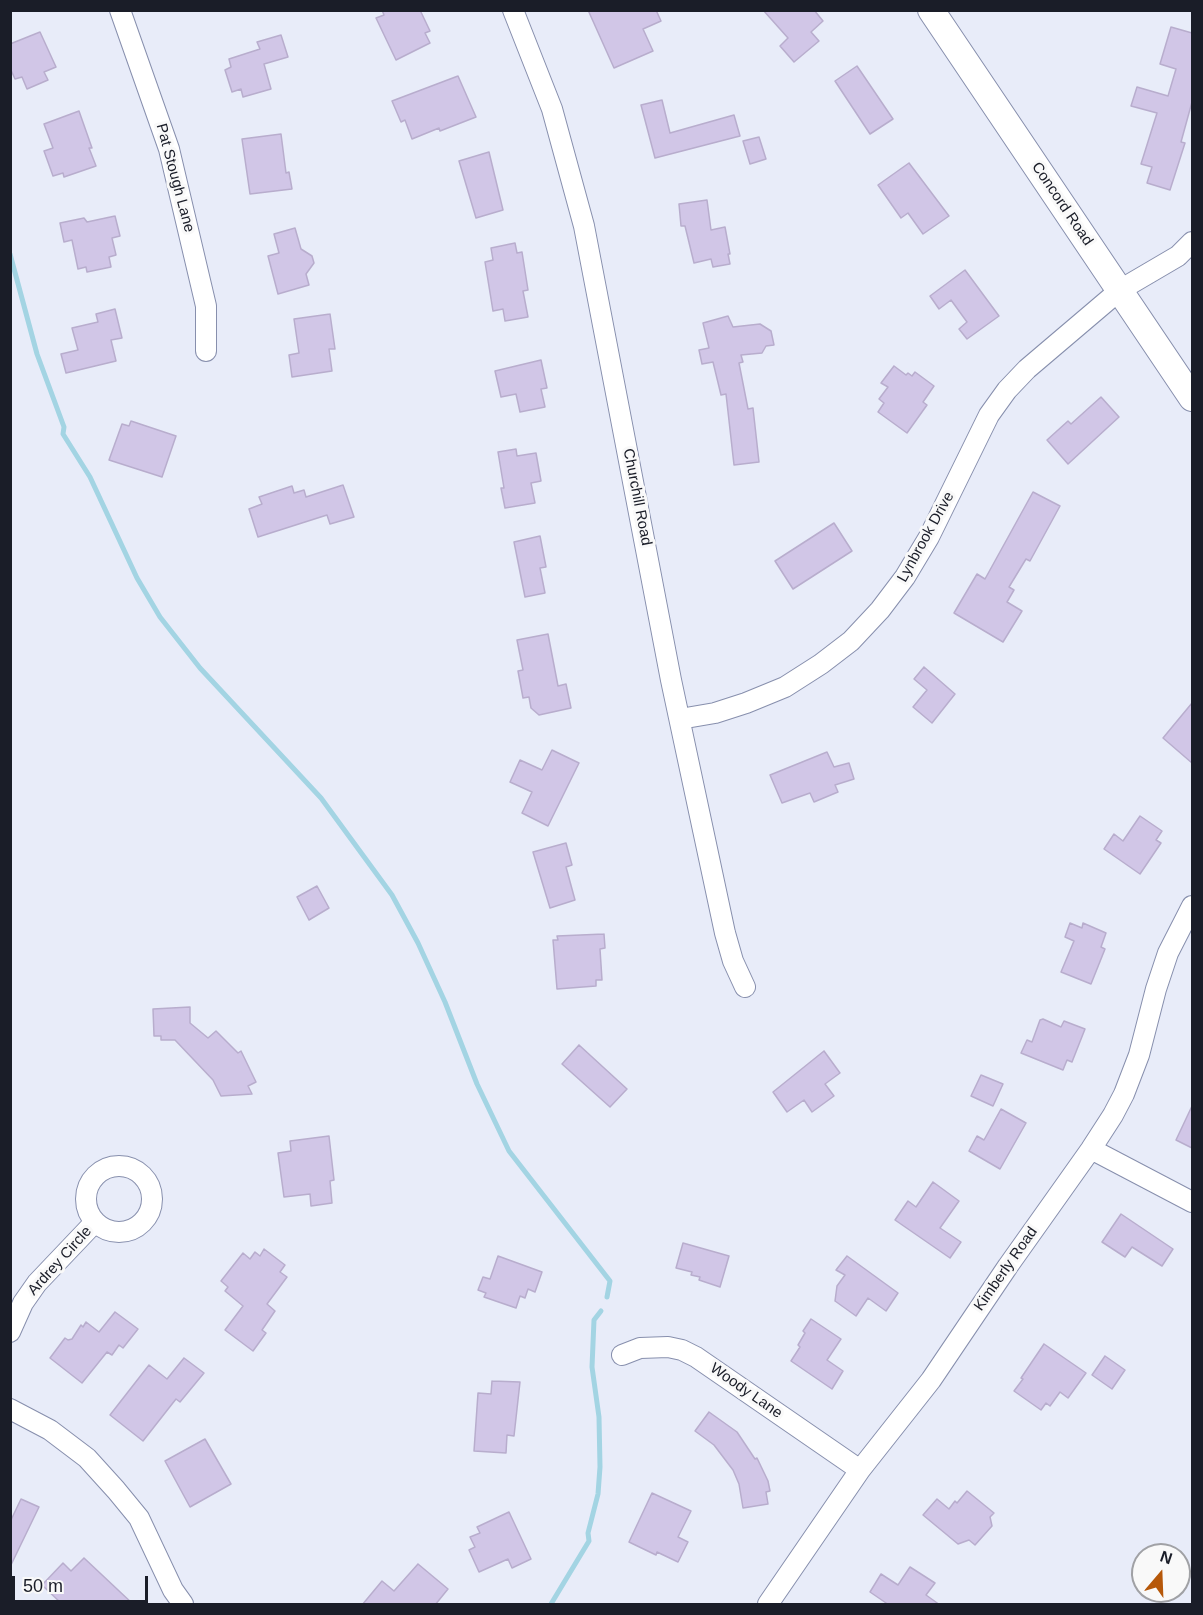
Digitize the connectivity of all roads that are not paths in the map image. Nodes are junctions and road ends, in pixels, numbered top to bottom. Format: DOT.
graph roads {
  1 [pos="120,10"];
  2 [pos="513,10"];
  3 [pos="931,10"];
  4 [pos="1192,242"];
  5 [pos="1120,290"];
  6 [pos="206,351"];
  7 [pos="1192,398"];
  8 [pos="680,719"];
  9 [pos="1192,906"];
  10 [pos="745,987"];
  11 [pos="1091,1149"];
  12 [pos="1192,1202"];
  13 [pos="95,1222"];
  14 [pos="10,1332"];
  15 [pos="622,1355"];
  16 [pos="10,1409"];
  17 [pos="860,1470"];
  18 [pos="183,1605"];
  19 [pos="768,1605"];
  1 -- 6 [label="street, Pat Stough Lane"];
  2 -- 8 [label="street, Churchill Road"];
  3 -- 5 [label="main road, Concord Road"];
  4 -- 5 [label="street, Lynbrook Drive"];
  5 -- 7 [label="main road, Concord Road"];
  5 -- 8 [label="street, Lynbrook Drive"];
  8 -- 10 [label="street, Churchill Road"];
  9 -- 11 [label="street, Kimberly Road"];
  11 -- 12 [label="street"];
  11 -- 17 [label="street, Kimberly Road"];
  13 -- 14 [label="street, Ardrey Circle"];
  15 -- 17 [label="street, Woody Lane"];
  16 -- 18 [label="street"];
  17 -- 19 [label="street, Kimberly Road"];
}
